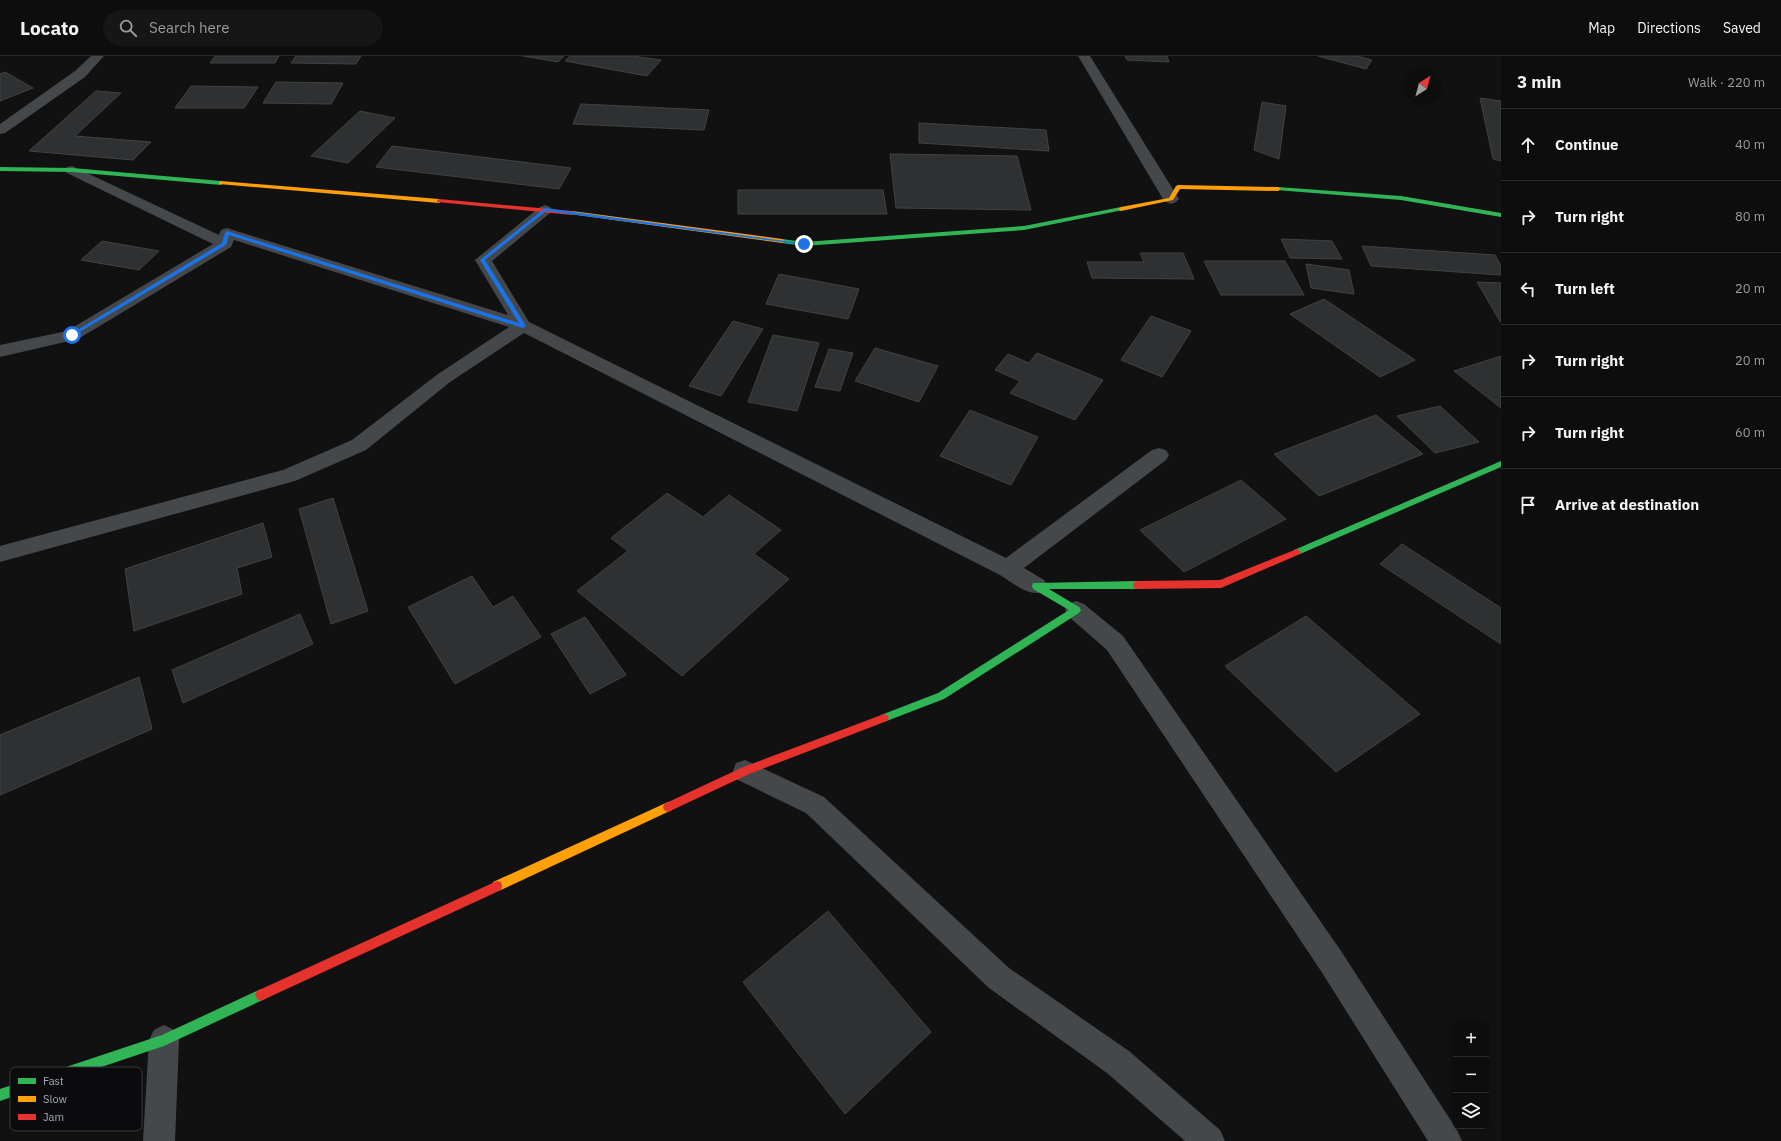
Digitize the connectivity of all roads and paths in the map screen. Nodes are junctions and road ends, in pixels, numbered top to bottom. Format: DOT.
graph roads {
  1 [pos="98,56"];
  2 [pos="1084,56"];
  3 [pos="0,130"];
  4 [pos="0,169"];
  5 [pos="72,170"];
  6 [pos="1171,199"];
  7 [pos="545,210"];
  8 [pos="1501,215"];
  9 [pos="225,244"];
  10 [pos="523,326"];
  11 [pos="0,351"];
  12 [pos="1159,455"];
  13 [pos="1501,464"];
  14 [pos="0,554"];
  15 [pos="1008,569"];
  16 [pos="1036,586"];
  17 [pos="1076,610"];
  18 [pos="745,771"];
  19 [pos="164,1040"];
  20 [pos="83,1067"];
  21 [pos="10,1092"];
  22 [pos="0,1095"];
  23 [pos="159,1141"];
  24 [pos="1209,1141"];
  25 [pos="1446,1141"];
  1 -- 3 [label="street"];
  2 -- 6 [label="street"];
  4 -- 5 [label="street"];
  5 -- 7 [label="street"];
  5 -- 9 [label="street"];
  6 -- 7 [label="street"];
  6 -- 8 [label="street"];
  7 -- 10 [label="street"];
  9 -- 10 [label="street"];
  9 -- 11 [label="street"];
  10 -- 14 [label="street"];
  10 -- 15 [label="street"];
  12 -- 15 [label="street"];
  13 -- 16 [label="street"];
  15 -- 16 [label="street"];
  16 -- 17 [label="street"];
  17 -- 18 [label="street"];
  17 -- 25 [label="street"];
  18 -- 19 [label="street"];
  18 -- 24 [label="street"];
  19 -- 20 [label="street"];
  19 -- 23 [label="street"];
  21 -- 22 [label="street"];
}
